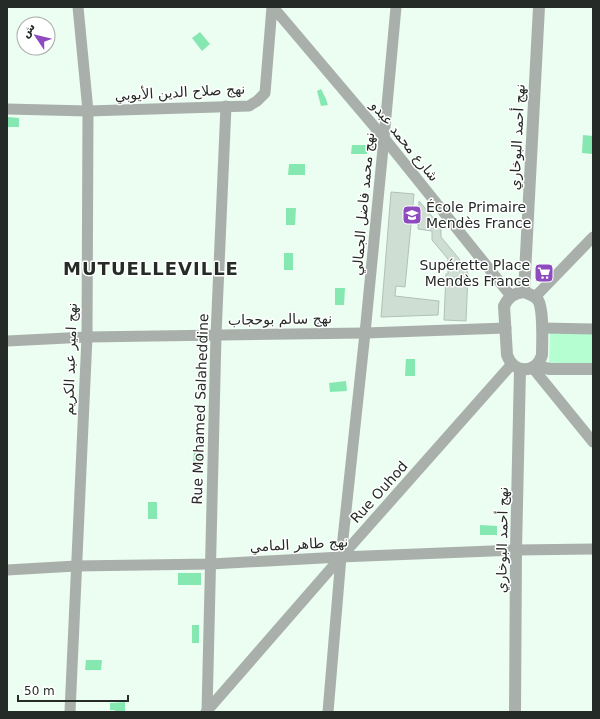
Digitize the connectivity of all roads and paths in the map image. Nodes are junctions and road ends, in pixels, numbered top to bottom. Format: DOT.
graph roads {
  1 [pos="78,7"];
  2 [pos="272,7"];
  3 [pos="396,7"];
  4 [pos="539,7"];
  5 [pos="226,106"];
  6 [pos="7,109"];
  7 [pos="88,112"];
  8 [pos="384,138"];
  9 [pos="593,237"];
  10 [pos="524,292"];
  11 [pos="512,296"];
  12 [pos="535,297"];
  13 [pos="506,328"];
  14 [pos="542,328"];
  15 [pos="593,329"];
  16 [pos="365,333"];
  17 [pos="216,335"];
  18 [pos="87,337"];
  19 [pos="7,341"];
  20 [pos="516,366"];
  21 [pos="534,367"];
  22 [pos="593,370"];
  23 [pos="593,442"];
  24 [pos="593,549"];
  25 [pos="516,550"];
  26 [pos="341,557"];
  27 [pos="211,564"];
  28 [pos="76,566"];
  29 [pos="7,570"];
  30 [pos="206,711"];
  31 [pos="70,712"];
  32 [pos="328,712"];
  33 [pos="515,712"];
  1 -- 7 [label="street, نهج امير عبد الكريم"];
  2 -- 5 [label="street, نهج صلاح الدين الأيوبي"];
  2 -- 8 [label="street, شارع محمد عبدو"];
  3 -- 8 [label="street, نهج محمد فاضل الجمالي"];
  4 -- 10 [label="street, نهج أحمد البوخاري"];
  5 -- 7 [label="street, نهج صلاح الدين الأيوبي"];
  5 -- 17 [label="street, Rue Mohamed Salaheddine"];
  6 -- 7 [label="street, نهج صلاح الدين الأيوبي"];
  7 -- 18 [label="street, نهج امير عبد الكريم"];
  8 -- 11 [label="street, شارع محمد عبدو"];
  8 -- 16 [label="street, نهج محمد فاضل الجمالي"];
  9 -- 12 [label="street"];
  10 -- 11 [label="street"];
  10 -- 12 [label="street"];
  11 -- 13 [label="street, نهج أحمد البوخاري"];
  12 -- 14 [label="street"];
  13 -- 16 [label="street, نهج سالم بوحجاب"];
  13 -- 20 [label="street, نهج أحمد البوخاري"];
  14 -- 15 [label="street"];
  14 -- 21 [label="street"];
  16 -- 17 [label="street, نهج سالم بوحجاب"];
  16 -- 26 [label="street, نهج محمد فاضل الجمالي"];
  17 -- 18 [label="street, نهج سالم بوحجاب"];
  17 -- 27 [label="street, Rue Mohamed Salaheddine"];
  18 -- 19 [label="street, نهج سالم بوحجاب"];
  18 -- 28 [label="street, نهج امير عبد الكريم"];
  20 -- 21 [label="street"];
  20 -- 25 [label="street, نهج أحمد البوخاري"];
  20 -- 26 [label="street, Rue Ouhod"];
  21 -- 22 [label="street"];
  21 -- 23 [label="street"];
  24 -- 25 [label="street, نهج طاهر المامي"];
  25 -- 26 [label="street, نهج طاهر المامي"];
  25 -- 33 [label="street, نهج أحمد البوخاري"];
  26 -- 27 [label="street, نهج طاهر المامي"];
  26 -- 30 [label="street, Rue Ouhod"];
  26 -- 32 [label="street, نهج محمد فاضل الجمالي"];
  27 -- 28 [label="street, نهج طاهر المامي"];
  27 -- 30 [label="street, Rue Mohamed Salaheddine"];
  28 -- 29 [label="street, نهج طاهر المامي"];
  28 -- 31 [label="street, نهج امير عبد الكريم"];
}
